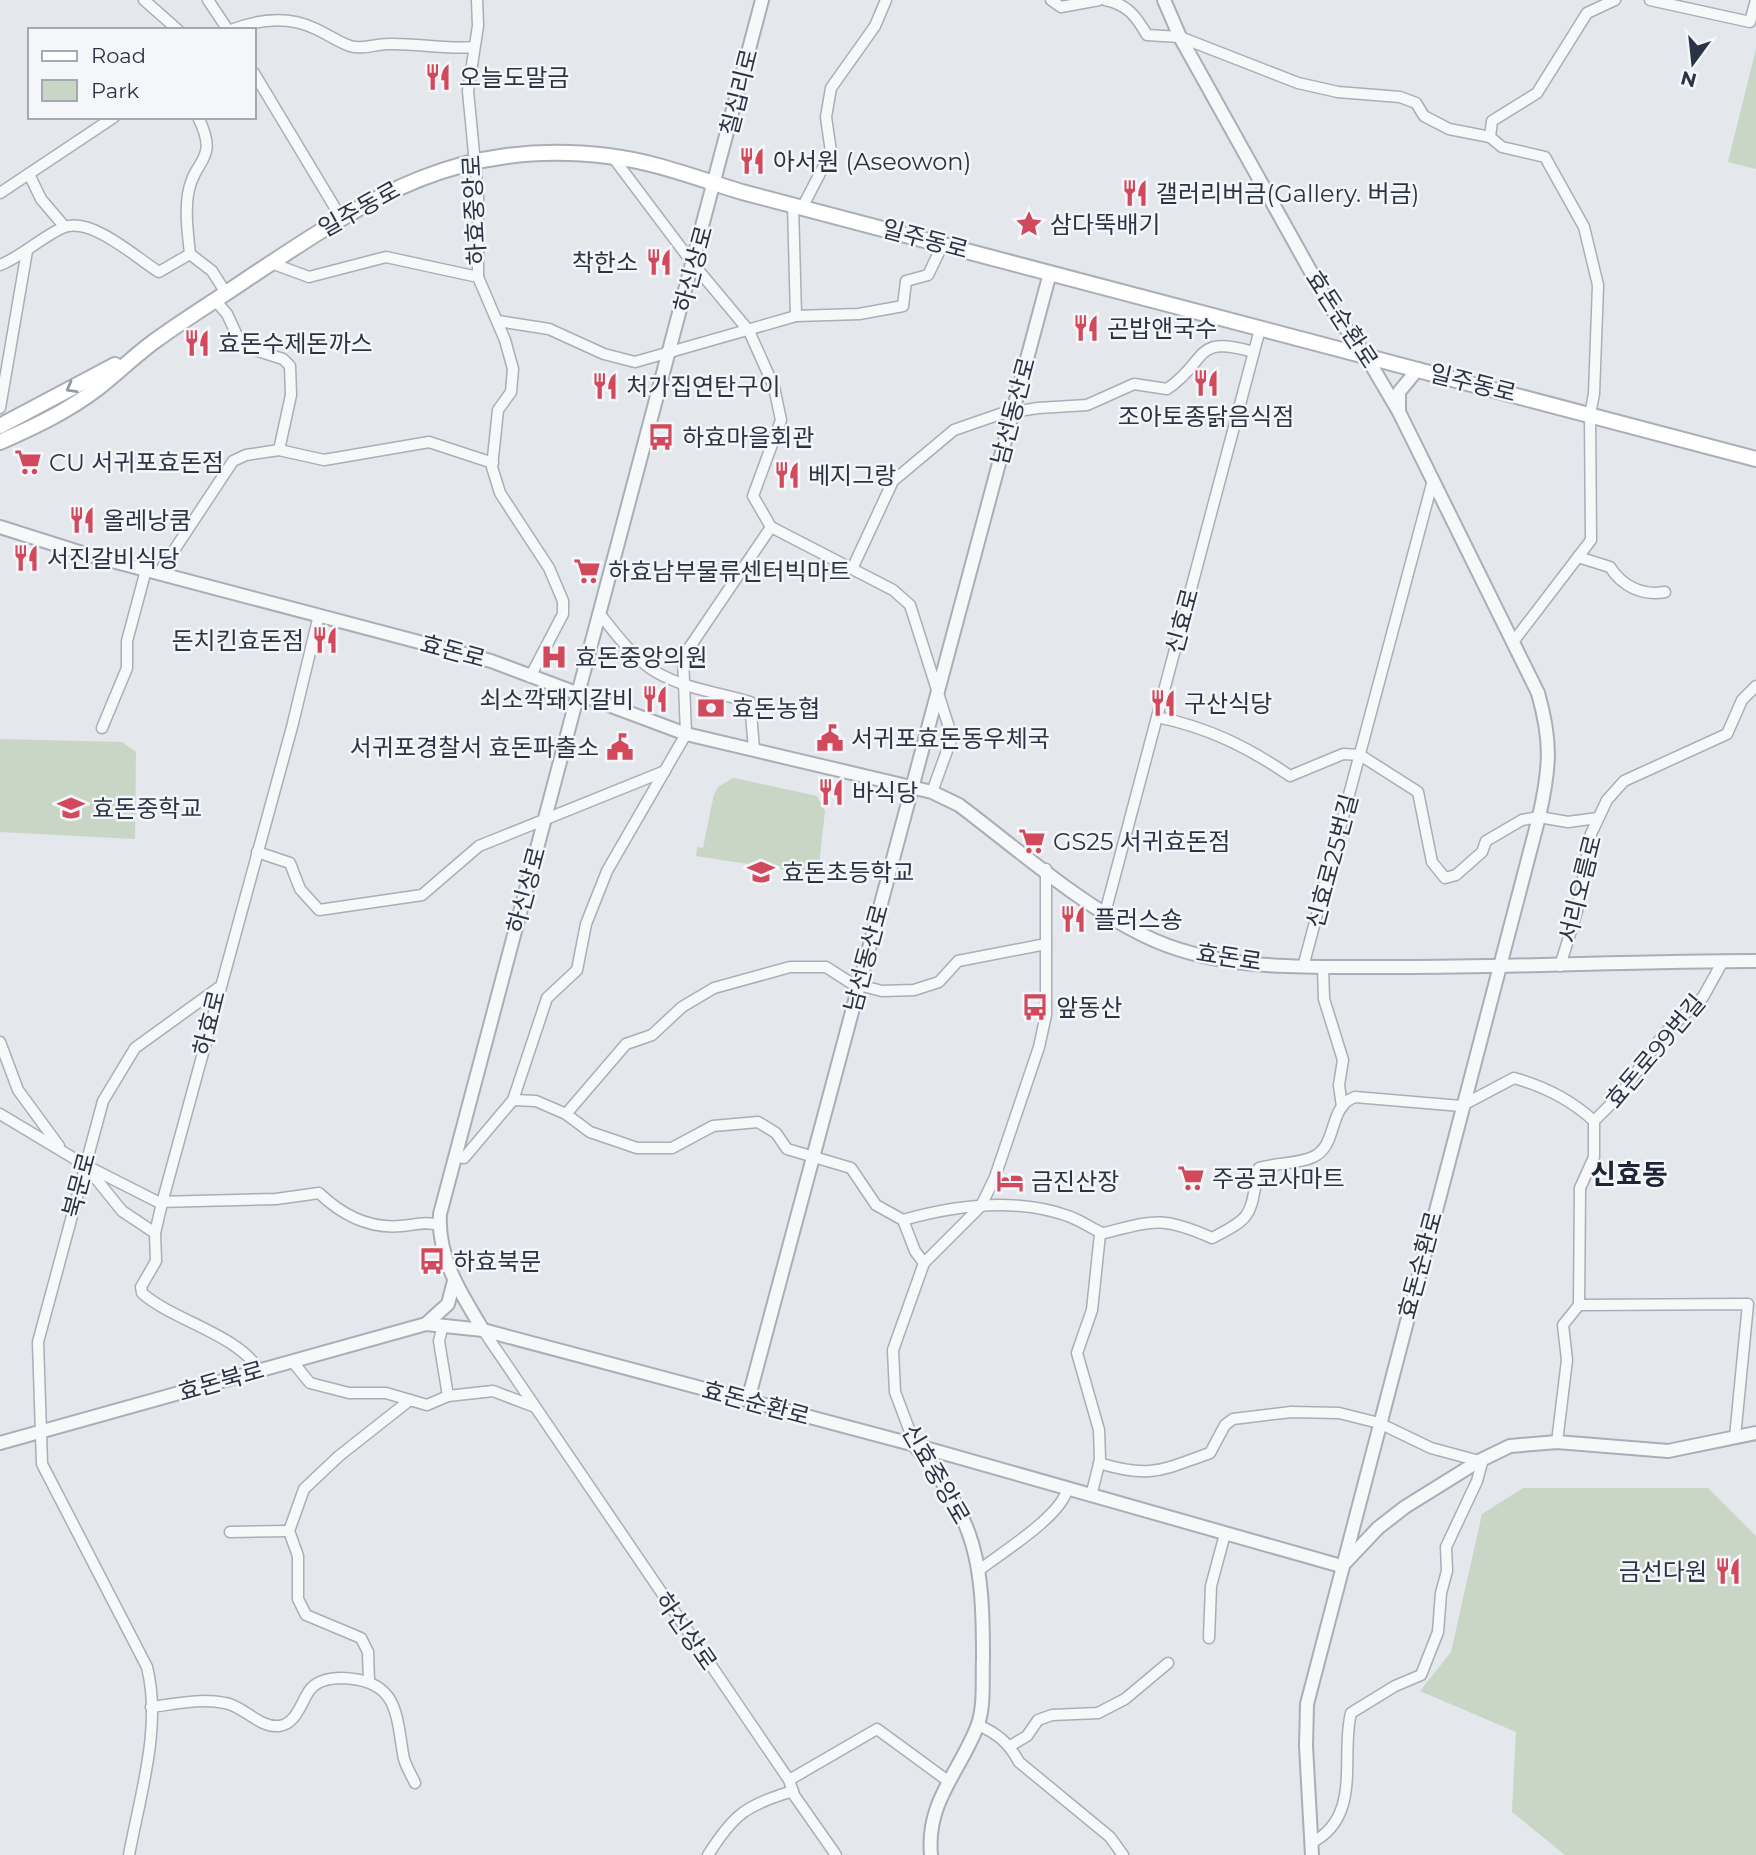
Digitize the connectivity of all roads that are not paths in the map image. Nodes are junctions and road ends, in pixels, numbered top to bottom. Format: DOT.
graph roads {
  1 [pos="144,0"];
  2 [pos="208,0"];
  3 [pos="477,0"];
  4 [pos="762,0"];
  5 [pos="886,0"];
  6 [pos="1051,0"];
  7 [pos="1099,0"];
  8 [pos="1105,0"];
  9 [pos="1164,0"];
  10 [pos="1615,0"];
  11 [pos="1650,0"];
  12 [pos="1756,0"];
  13 [pos="176,28"];
  14 [pos="229,28"];
  15 [pos="238,28"];
  16 [pos="1180,37"];
  17 [pos="474,47"];
  18 [pos="256,76"];
  19 [pos="111,119"];
  20 [pos="199,119"];
  21 [pos="1490,137"];
  22 [pos="612,156"];
  23 [pos="472,161"];
  24 [pos="29,174"];
  25 [pos="716,184"];
  26 [pos="0,193"];
  27 [pos="798,205"];
  28 [pos="340,216"];
  29 [pos="64,226"];
  30 [pos="943,243"];
  31 [pos="27,251"];
  32 [pos="190,254"];
  33 [pos="271,263"];
  34 [pos="0,265"];
  35 [pos="694,265"];
  36 [pos="1050,273"];
  37 [pos="478,277"];
  38 [pos="220,296"];
  39 [pos="796,316"];
  40 [pos="498,321"];
  41 [pos="1260,328"];
  42 [pos="749,331"];
  43 [pos="1253,352"];
  44 [pos="670,354"];
  45 [pos="1366,356"];
  46 [pos="132,357"];
  47 [pos="1418,369"];
  48 [pos="97,388"];
  49 [pos="0,408"];
  50 [pos="1013,412"];
  51 [pos="1399,412"];
  52 [pos="1590,414"];
  53 [pos="0,426"];
  54 [pos="0,442"];
  55 [pos="279,450"];
  56 [pos="0,451"];
  57 [pos="1756,459"];
  58 [pos="493,463"];
  59 [pos="1433,480"];
  60 [pos="0,527"];
  61 [pos="771,527"];
  62 [pos="1578,557"];
  63 [pos="852,569"];
  64 [pos="153,572"];
  65 [pos="1665,592"];
  66 [pos="599,613"];
  67 [pos="319,615"];
  68 [pos="1513,642"];
  69 [pos="530,677"];
  70 [pos="683,683"];
  71 [pos="1756,686"];
  72 [pos="937,687"];
  73 [pos="579,695"];
  74 [pos="1157,717"];
  75 [pos="102,728"];
  76 [pos="686,734"];
  77 [pos="754,748"];
  78 [pos="1360,755"];
  79 [pos="666,770"];
  80 [pos="912,787"];
  81 [pos="932,792"];
  82 [pos="1539,817"];
  83 [pos="1598,818"];
  84 [pos="545,819"];
  85 [pos="257,852"];
  86 [pos="1046,869"];
  87 [pos="1105,913"];
  88 [pos="1046,944"];
  89 [pos="1723,961"];
  90 [pos="1756,961"];
  91 [pos="1560,966"];
  92 [pos="1303,967"];
  93 [pos="1323,967"];
  94 [pos="1500,968"];
  95 [pos="859,985"];
  96 [pos="218,988"];
  97 [pos="0,1042"];
  98 [pos="513,1100"];
  99 [pos="1461,1106"];
  100 [pos="1342,1107"];
  101 [pos="0,1114"];
  102 [pos="566,1114"];
  103 [pos="1594,1121"];
  104 [pos="64,1152"];
  105 [pos="455,1156"];
  106 [pos="811,1158"];
  107 [pos="85,1165"];
  108 [pos="162,1203"];
  109 [pos="981,1206"];
  110 [pos="903,1220"];
  111 [pos="439,1225"];
  112 [pos="155,1233"];
  113 [pos="1101,1233"];
  114 [pos="924,1263"];
  115 [pos="454,1281"];
  116 [pos="1579,1306"];
  117 [pos="426,1324"];
  118 [pos="443,1325"];
  119 [pos="483,1330"];
  120 [pos="292,1361"];
  121 [pos="259,1370"];
  122 [pos="448,1396"];
  123 [pos="410,1400"];
  124 [pos="748,1400"];
  125 [pos="535,1407"];
  126 [pos="1379,1423"];
  127 [pos="40,1432"];
  128 [pos="1756,1433"];
  129 [pos="1735,1437"];
  130 [pos="1557,1442"];
  131 [pos="0,1443"];
  132 [pos="915,1446"];
  133 [pos="1481,1460"];
  134 [pos="1099,1463"];
  135 [pos="1067,1490"];
  136 [pos="1091,1496"];
  137 [pos="289,1531"];
  138 [pos="230,1532"];
  139 [pos="1225,1534"];
  140 [pos="1342,1566"];
  141 [pos="978,1571"];
  142 [pos="1209,1638"];
  143 [pos="1168,1663"];
  144 [pos="369,1682"];
  145 [pos="151,1707"];
  146 [pos="978,1725"];
  147 [pos="1010,1746"];
  148 [pos="948,1781"];
  149 [pos="415,1783"];
  150 [pos="791,1785"];
  151 [pos="1312,1849"];
  152 [pos="129,1855"];
  153 [pos="708,1855"];
  154 [pos="836,1855"];
  155 [pos="931,1855"];
  156 [pos="1123,1855"];
  1 -- 13 [label="street"];
  2 -- 14 [label="street"];
  3 -- 17 [label="street, 하효중앙로"];
  4 -- 25 [label="street, 칠십리로"];
  5 -- 27 [label="street"];
  6 -- 7 [label="street"];
  8 -- 16 [label="street"];
  9 -- 16 [label="street, 효돈순환로"];
  10 -- 21 [label="street"];
  11 -- 12 [label="street"];
  15 -- 17 [label="street"];
  16 -- 21 [label="street"];
  16 -- 45 [label="street, 효돈순환로"];
  17 -- 23 [label="street, 하효중앙로"];
  18 -- 28 [label="street"];
  19 -- 24 [label="street"];
  20 -- 32 [label="street"];
  21 -- 52 [label="street"];
  22 -- 23 [label="main road, 일주동로"];
  22 -- 25 [label="main road, 일주동로"];
  22 -- 35 [label="street"];
  23 -- 28 [label="main road, 일주동로"];
  23 -- 37 [label="street, 하효중앙로"];
  24 -- 26 [label="street"];
  24 -- 29 [label="street"];
  25 -- 27 [label="main road, 일주동로"];
  25 -- 35 [label="street, 하신상로"];
  27 -- 30 [label="main road, 일주동로"];
  27 -- 39 [label="street"];
  28 -- 33 [label="main road, 일주동로"];
  29 -- 31 [label="street"];
  29 -- 32 [label="street"];
  30 -- 36 [label="main road, 일주동로"];
  30 -- 39 [label="street"];
  31 -- 34 [label="street"];
  31 -- 49 [label="street"];
  32 -- 38 [label="street"];
  33 -- 37 [label="street"];
  33 -- 38 [label="main road, 일주동로"];
  35 -- 42 [label="street"];
  35 -- 44 [label="street, 하신상로"];
  36 -- 41 [label="main road, 일주동로"];
  36 -- 50 [label="street, 남선동산로"];
  37 -- 40 [label="street, 하효중앙로"];
  38 -- 46 [label="main road, 일주동로"];
  38 -- 55 [label="street"];
  39 -- 42 [label="street"];
  40 -- 44 [label="street"];
  40 -- 58 [label="street, 하효중앙로"];
  41 -- 43 [label="street, 신효로"];
  41 -- 45 [label="main road, 일주동로"];
  42 -- 44 [label="street"];
  42 -- 61 [label="street"];
  43 -- 50 [label="street"];
  43 -- 74 [label="street, 신효로"];
  44 -- 66 [label="street, 하신상로"];
  45 -- 47 [label="main road, 일주동로"];
  45 -- 51 [label="street, 효돈순환로"];
  46 -- 48 [label="main road, 일주동로"];
  46 -- 53 [label="main road, 일주동로, one-way"];
  47 -- 51 [label="street"];
  47 -- 52 [label="main road, 일주동로"];
  48 -- 54 [label="main road, 일주동로"];
  48 -- 56 [label="main road"];
  50 -- 63 [label="street"];
  50 -- 72 [label="street, 남선동산로"];
  51 -- 59 [label="street, 효돈순환로"];
  52 -- 57 [label="main road, 일주동로"];
  52 -- 62 [label="street"];
  55 -- 58 [label="street"];
  55 -- 64 [label="street"];
  58 -- 69 [label="street, 하효중앙로"];
  59 -- 68 [label="street, 효돈순환로"];
  59 -- 78 [label="street"];
  60 -- 64 [label="street, 효돈로"];
  61 -- 63 [label="street"];
  61 -- 70 [label="street"];
  62 -- 65 [label="street"];
  62 -- 68 [label="street"];
  63 -- 72 [label="street"];
  64 -- 67 [label="street, 효돈로"];
  64 -- 75 [label="street"];
  66 -- 70 [label="street"];
  66 -- 73 [label="street, 하신상로"];
  67 -- 69 [label="street, 효돈로"];
  67 -- 85 [label="street, 하효로"];
  68 -- 82 [label="street, 효돈순환로"];
  69 -- 73 [label="street, 효돈로"];
  70 -- 76 [label="street"];
  70 -- 77 [label="street"];
  71 -- 83 [label="street, 서리오름로"];
  72 -- 80 [label="street, 남선동산로"];
  72 -- 81 [label="street"];
  73 -- 76 [label="street, 효돈로"];
  73 -- 84 [label="street, 하신상로"];
  74 -- 78 [label="street, 신효로25번길"];
  74 -- 87 [label="street, 신효로"];
  76 -- 77 [label="street, 효돈로"];
  76 -- 79 [label="street"];
  77 -- 80 [label="street, 효돈로"];
  78 -- 82 [label="street, 신효로25번길"];
  78 -- 92 [label="street, 신효로25번길"];
  79 -- 84 [label="street"];
  79 -- 98 [label="street"];
  80 -- 81 [label="street, 효돈로"];
  80 -- 95 [label="street, 남선동산로"];
  81 -- 86 [label="street, 효돈로"];
  82 -- 83 [label="street"];
  82 -- 94 [label="street, 효돈순환로"];
  83 -- 91 [label="street, 서리오름로"];
  84 -- 85 [label="street"];
  84 -- 105 [label="street, 하신상로"];
  85 -- 96 [label="street, 하효로"];
  86 -- 87 [label="street, 효돈로"];
  86 -- 88 [label="street, 신효중앙로"];
  87 -- 92 [label="street, 효돈로"];
  88 -- 95 [label="street"];
  88 -- 109 [label="street, 신효중앙로"];
  89 -- 90 [label="street, 효돈로"];
  89 -- 91 [label="street, 효돈로"];
  89 -- 103 [label="street, 효돈로99번길"];
  91 -- 94 [label="street, 효돈로"];
  92 -- 93 [label="street, 효돈로"];
  93 -- 94 [label="street, 효돈로"];
  93 -- 100 [label="street"];
  94 -- 99 [label="street, 효돈순환로"];
  95 -- 102 [label="street"];
  95 -- 106 [label="street, 남선동산로"];
  96 -- 107 [label="street, 북문로"];
  96 -- 108 [label="street, 하효로"];
  97 -- 104 [label="street"];
  98 -- 102 [label="street"];
  98 -- 105 [label="street"];
  99 -- 100 [label="street"];
  99 -- 103 [label="street"];
  99 -- 126 [label="street, 효돈순환로"];
  100 -- 113 [label="street"];
  101 -- 104 [label="street"];
  102 -- 106 [label="street"];
  103 -- 116 [label="street, 효돈로99번길"];
  104 -- 107 [label="street"];
  105 -- 111 [label="street, 하신상로"];
  106 -- 110 [label="street"];
  106 -- 124 [label="street, 남선동산로"];
  107 -- 108 [label="street"];
  107 -- 112 [label="street"];
  107 -- 127 [label="street, 북문로"];
  108 -- 111 [label="street"];
  108 -- 112 [label="street, 하효로"];
  109 -- 110 [label="street"];
  109 -- 113 [label="street"];
  109 -- 114 [label="street, 신효중앙로"];
  110 -- 114 [label="street"];
  111 -- 115 [label="street, 하신상로"];
  112 -- 121 [label="street, 하효로"];
  113 -- 134 [label="street"];
  114 -- 132 [label="street, 신효중앙로"];
  115 -- 117 [label="street"];
  115 -- 119 [label="street, 하신상로"];
  116 -- 129 [label="street"];
  116 -- 130 [label="street, 효돈로99번길"];
  117 -- 118 [label="street, 효돈북로"];
  117 -- 120 [label="street, 효돈북로"];
  118 -- 119 [label="street, 효돈순환로"];
  118 -- 122 [label="street"];
  119 -- 124 [label="street, 효돈순환로"];
  119 -- 125 [label="street, 하신상로"];
  120 -- 121 [label="street, 효돈북로"];
  120 -- 123 [label="street"];
  121 -- 127 [label="street, 효돈북로"];
  122 -- 123 [label="street"];
  122 -- 125 [label="street"];
  123 -- 137 [label="street"];
  124 -- 132 [label="street, 효돈순환로"];
  125 -- 150 [label="street, 하신상로"];
  126 -- 133 [label="street"];
  126 -- 134 [label="street"];
  126 -- 140 [label="street, 효돈순환로"];
  127 -- 131 [label="street, 효돈북로"];
  127 -- 145 [label="street, 북문로"];
  128 -- 129 [label="street"];
  129 -- 130 [label="street"];
  130 -- 133 [label="street"];
  132 -- 135 [label="street, 효돈순환로"];
  132 -- 141 [label="street, 신효중앙로"];
  133 -- 140 [label="street"];
  133 -- 151 [label="street"];
  134 -- 136 [label="street"];
  135 -- 136 [label="street, 효돈순환로"];
  135 -- 141 [label="street"];
  136 -- 139 [label="street, 효돈순환로"];
  137 -- 138 [label="street"];
  137 -- 144 [label="street"];
  139 -- 140 [label="street, 효돈순환로"];
  139 -- 142 [label="street"];
  140 -- 151 [label="street, 효돈순환로"];
  141 -- 146 [label="street, 신효중앙로"];
  143 -- 147 [label="street"];
  144 -- 145 [label="street"];
  144 -- 149 [label="street"];
  145 -- 152 [label="street, 북문로"];
  146 -- 147 [label="street"];
  146 -- 148 [label="street, 신효중앙로"];
  147 -- 156 [label="street"];
  148 -- 150 [label="street"];
  148 -- 155 [label="street, 신효중앙로"];
  150 -- 153 [label="street"];
  150 -- 154 [label="street, 하신상로"];
}
